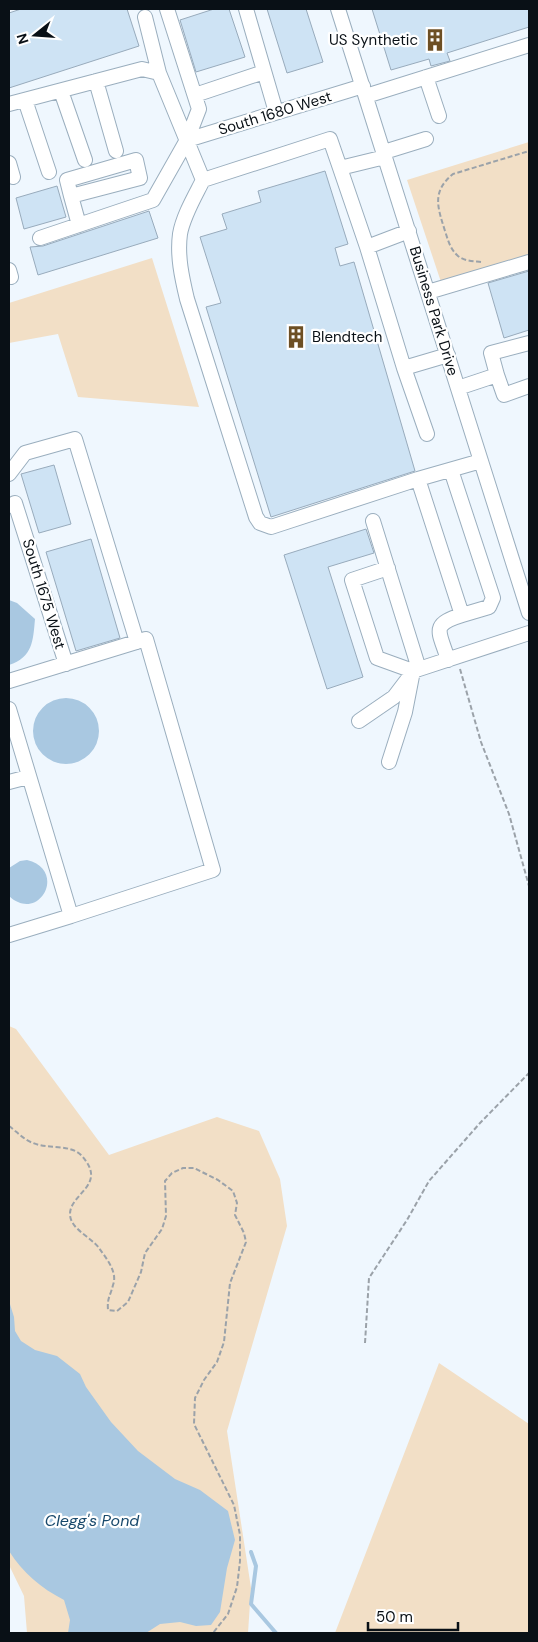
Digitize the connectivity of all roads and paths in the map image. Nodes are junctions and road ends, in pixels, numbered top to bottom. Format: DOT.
graph roads {
  1 [pos="167,9"];
  2 [pos="246,9"];
  3 [pos="338,9"];
  4 [pos="145,17"];
  5 [pos="529,45"];
  6 [pos="264,72"];
  7 [pos="159,73"];
  8 [pos="426,77"];
  9 [pos="96,81"];
  10 [pos="61,90"];
  11 [pos="364,91"];
  12 [pos="195,95"];
  13 [pos="25,100"];
  14 [pos="9,104"];
  15 [pos="276,112"];
  16 [pos="438,116"];
  17 [pos="426,139"];
  18 [pos="187,140"];
  19 [pos="116,151"];
  20 [pos="529,151"];
  21 [pos="384,154"];
  22 [pos="85,160"];
  23 [pos="9,162"];
  24 [pos="340,168"];
  25 [pos="49,172"];
  26 [pos="14,177"];
  27 [pos="202,180"];
  28 [pos="71,196"];
  29 [pos="79,224"];
  30 [pos="409,231"];
  31 [pos="40,238"];
  32 [pos="367,246"];
  33 [pos="482,262"];
  34 [pos="529,262"];
  35 [pos="428,292"];
  36 [pos="529,343"];
  37 [pos="448,355"];
  38 [pos="404,368"];
  39 [pos="497,375"];
  40 [pos="529,386"];
  41 [pos="458,388"];
  42 [pos="427,434"];
  43 [pos="482,461"];
  44 [pos="451,470"];
  45 [pos="9,474"];
  46 [pos="418,479"];
  47 [pos="9,506"];
  48 [pos="373,521"];
  49 [pos="388,568"];
  50 [pos="529,612"];
  51 [pos="462,615"];
  52 [pos="529,633"];
  53 [pos="137,642"];
  54 [pos="452,658"];
  55 [pos="66,664"];
  56 [pos="416,670"];
  57 [pos="9,681"];
  58 [pos="9,709"];
  59 [pos="360,720"];
  60 [pos="389,762"];
  61 [pos="28,777"];
  62 [pos="9,782"];
  63 [pos="529,886"];
  64 [pos="71,916"];
  65 [pos="9,935"];
  66 [pos="529,1073"];
  67 [pos="9,1126"];
  68 [pos="365,1343"];
  69 [pos="213,1633"];
  1 -- 12 [label="street"];
  2 -- 6 [label="street"];
  3 -- 11 [label="street, Business Park Drive"];
  4 -- 7 [label="street"];
  5 -- 8 [label="street, South 1680 West"];
  6 -- 12 [label="street"];
  6 -- 15 [label="street"];
  7 -- 9 [label="street"];
  7 -- 18 [label="street"];
  8 -- 11 [label="street, South 1680 West"];
  8 -- 16 [label="street"];
  9 -- 10 [label="street"];
  9 -- 19 [label="street"];
  10 -- 13 [label="street"];
  10 -- 22 [label="street"];
  11 -- 15 [label="street, South 1680 West"];
  11 -- 21 [label="street, Business Park Drive"];
  12 -- 18 [label="street"];
  13 -- 14 [label="street"];
  13 -- 25 [label="street"];
  15 -- 18 [label="street, South 1680 West"];
  17 -- 21 [label="street"];
  18 -- 27 [label="street"];
  18 -- 29 [label="street"];
  20 -- 33 [label="path"];
  21 -- 24 [label="street"];
  21 -- 30 [label="street, Business Park Drive"];
  23 -- 26 [label="street"];
  24 -- 27 [label="street"];
  24 -- 32 [label="street"];
  27 -- 46 [label="street"];
  28 -- 28 [label="street"];
  28 -- 29 [label="street"];
  29 -- 31 [label="street"];
  30 -- 32 [label="street"];
  30 -- 35 [label="street, Business Park Drive"];
  32 -- 38 [label="street"];
  34 -- 35 [label="street"];
  35 -- 37 [label="street, Business Park Drive"];
  36 -- 39 [label="street"];
  37 -- 38 [label="street"];
  37 -- 41 [label="street, Business Park Drive"];
  38 -- 42 [label="street"];
  39 -- 40 [label="street"];
  39 -- 41 [label="street"];
  41 -- 43 [label="street, Business Park Drive"];
  43 -- 44 [label="street"];
  43 -- 50 [label="street, Business Park Drive"];
  44 -- 46 [label="street"];
  44 -- 51 [label="street"];
  45 -- 53 [label="street"];
  46 -- 51 [label="street"];
  47 -- 55 [label="street, South 1675 West"];
  48 -- 49 [label="street"];
  49 -- 56 [label="street"];
  49 -- 56 [label="street"];
  51 -- 54 [label="street"];
  52 -- 54 [label="street"];
  53 -- 55 [label="street"];
  53 -- 64 [label="street"];
  54 -- 56 [label="street"];
  54 -- 63 [label="path"];
  55 -- 57 [label="street"];
  56 -- 59 [label="street"];
  56 -- 60 [label="street"];
  58 -- 61 [label="street"];
  61 -- 62 [label="street"];
  61 -- 64 [label="street"];
  64 -- 65 [label="street"];
  66 -- 68 [label="path"];
  67 -- 69 [label="path"];
}
